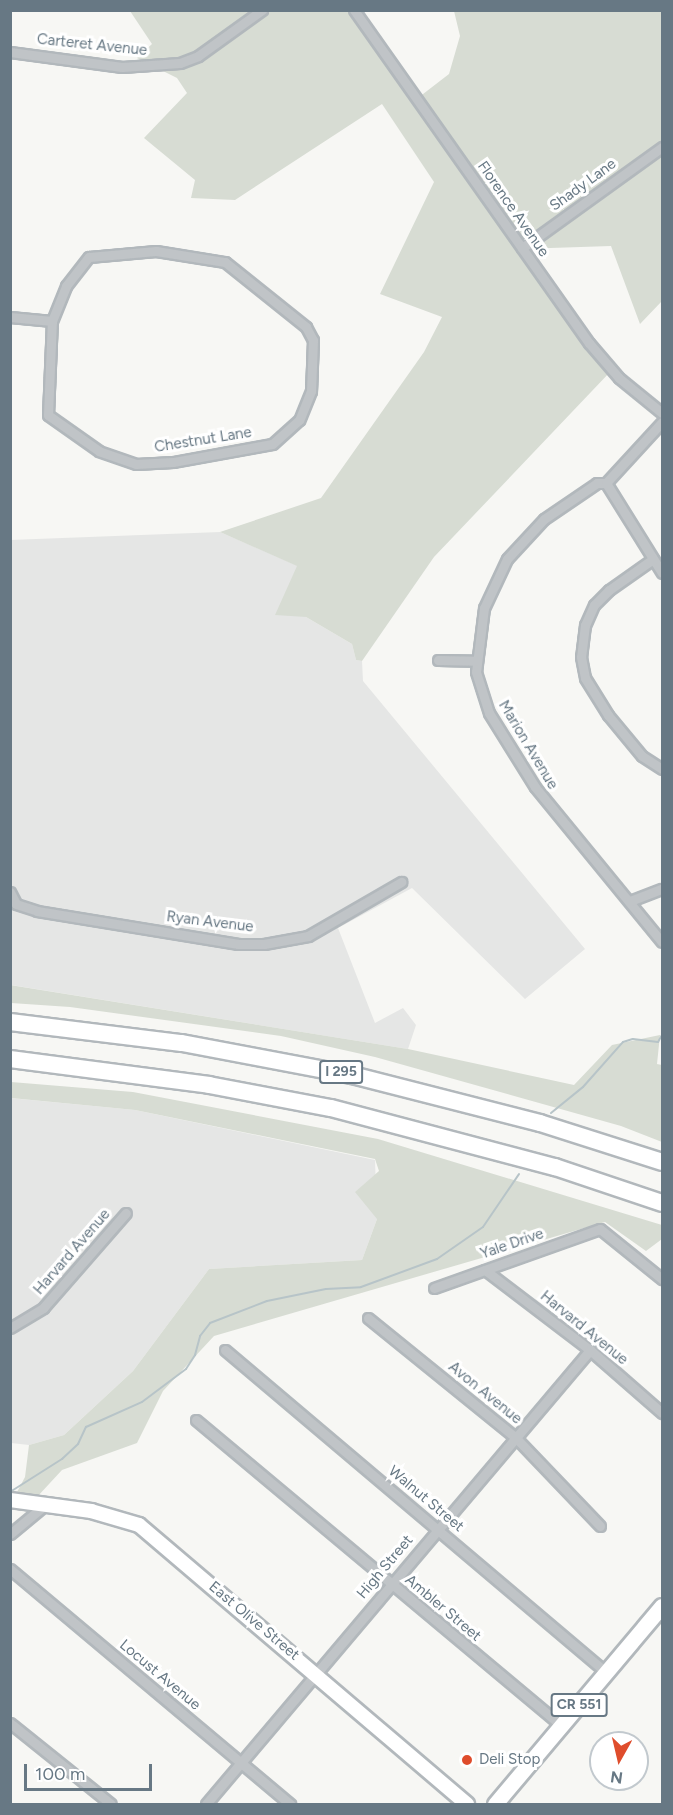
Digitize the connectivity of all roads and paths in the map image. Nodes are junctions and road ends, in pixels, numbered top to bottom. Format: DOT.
graph roads {
  1 [pos="262,10"];
  2 [pos="354,10"];
  3 [pos="10,52"];
  4 [pos="663,147"];
  5 [pos="522,248"];
  6 [pos="10,317"];
  7 [pos="52,321"];
  8 [pos="663,413"];
  9 [pos="663,422"];
  10 [pos="606,483"];
  11 [pos="653,559"];
  12 [pos="663,573"];
  13 [pos="438,660"];
  14 [pos="477,661"];
  15 [pos="663,769"];
  16 [pos="401,882"];
  17 [pos="663,889"];
  18 [pos="10,892"];
  19 [pos="630,901"];
  20 [pos="663,942"];
  21 [pos="10,1022"];
  22 [pos="10,1059"];
  23 [pos="540,1122"];
  24 [pos="663,1154"];
  25 [pos="663,1162"];
  26 [pos="555,1167"];
  27 [pos="663,1203"];
  28 [pos="126,1213"];
  29 [pos="663,1214"];
  30 [pos="484,1269"];
  31 [pos="663,1279"];
  32 [pos="434,1288"];
  33 [pos="368,1318"];
  34 [pos="10,1328"];
  35 [pos="225,1350"];
  36 [pos="590,1350"];
  37 [pos="663,1413"];
  38 [pos="196,1420"];
  39 [pos="515,1437"];
  40 [pos="10,1500"];
  41 [pos="45,1505"];
  42 [pos="600,1526"];
  43 [pos="437,1527"];
  44 [pos="10,1534"];
  45 [pos="10,1569"];
  46 [pos="390,1583"];
  47 [pos="663,1605"];
  48 [pos="607,1672"];
  49 [pos="316,1674"];
  50 [pos="10,1723"];
  51 [pos="562,1726"];
  52 [pos="241,1764"];
  53 [pos="111,1804"];
  54 [pos="206,1804"];
  55 [pos="290,1804"];
  56 [pos="467,1804"];
  57 [pos="495,1804"];
  1 -- 3 [label="street, Carteret Avenue"];
  2 -- 5 [label="street, Florence Avenue"];
  4 -- 5 [label="street, Shady Lane"];
  5 -- 8 [label="street, Florence Avenue"];
  6 -- 7 [label="street"];
  7 -- 7 [label="street, Chestnut Lane"];
  9 -- 10 [label="street, Marion Avenue"];
  10 -- 11 [label="street"];
  10 -- 14 [label="street, Marion Avenue"];
  11 -- 12 [label="street"];
  11 -- 15 [label="street"];
  13 -- 14 [label="street"];
  14 -- 19 [label="street, Marion Avenue"];
  16 -- 18 [label="street, Ryan Avenue"];
  17 -- 19 [label="street"];
  19 -- 20 [label="street, Marion Avenue"];
  21 -- 23 [label="highway, I 295"];
  22 -- 26 [label="highway, I 295"];
  23 -- 24 [label="highway"];
  23 -- 25 [label="highway, I 295"];
  26 -- 27 [label="highway, I 295"];
  26 -- 29 [label="highway"];
  28 -- 34 [label="street, Harvard Avenue"];
  30 -- 31 [label="street, Yale Drive"];
  30 -- 32 [label="street, Yale Drive"];
  30 -- 36 [label="street, Harvard Avenue"];
  33 -- 39 [label="street, Avon Avenue"];
  35 -- 43 [label="street, Walnut Street"];
  36 -- 37 [label="street, Harvard Avenue"];
  36 -- 39 [label="street, High Street"];
  38 -- 46 [label="street, Ambler Street"];
  39 -- 42 [label="street, Avon Avenue"];
  39 -- 43 [label="street, High Street"];
  40 -- 41 [label="street, East Olive Street"];
  41 -- 44 [label="street"];
  41 -- 49 [label="street, East Olive Street"];
  43 -- 46 [label="street, High Street"];
  43 -- 48 [label="street, Walnut Street"];
  45 -- 52 [label="street, Locust Avenue"];
  46 -- 49 [label="street, High Street"];
  46 -- 51 [label="street, Ambler Street"];
  47 -- 48 [label="main road, CR 551"];
  48 -- 51 [label="main road, CR 551"];
  49 -- 52 [label="street, High Street"];
  49 -- 56 [label="street, East Olive Street"];
  50 -- 53 [label="street"];
  51 -- 57 [label="main road, CR 551"];
  52 -- 54 [label="street, High Street"];
  52 -- 55 [label="street, Locust Avenue"];
}
